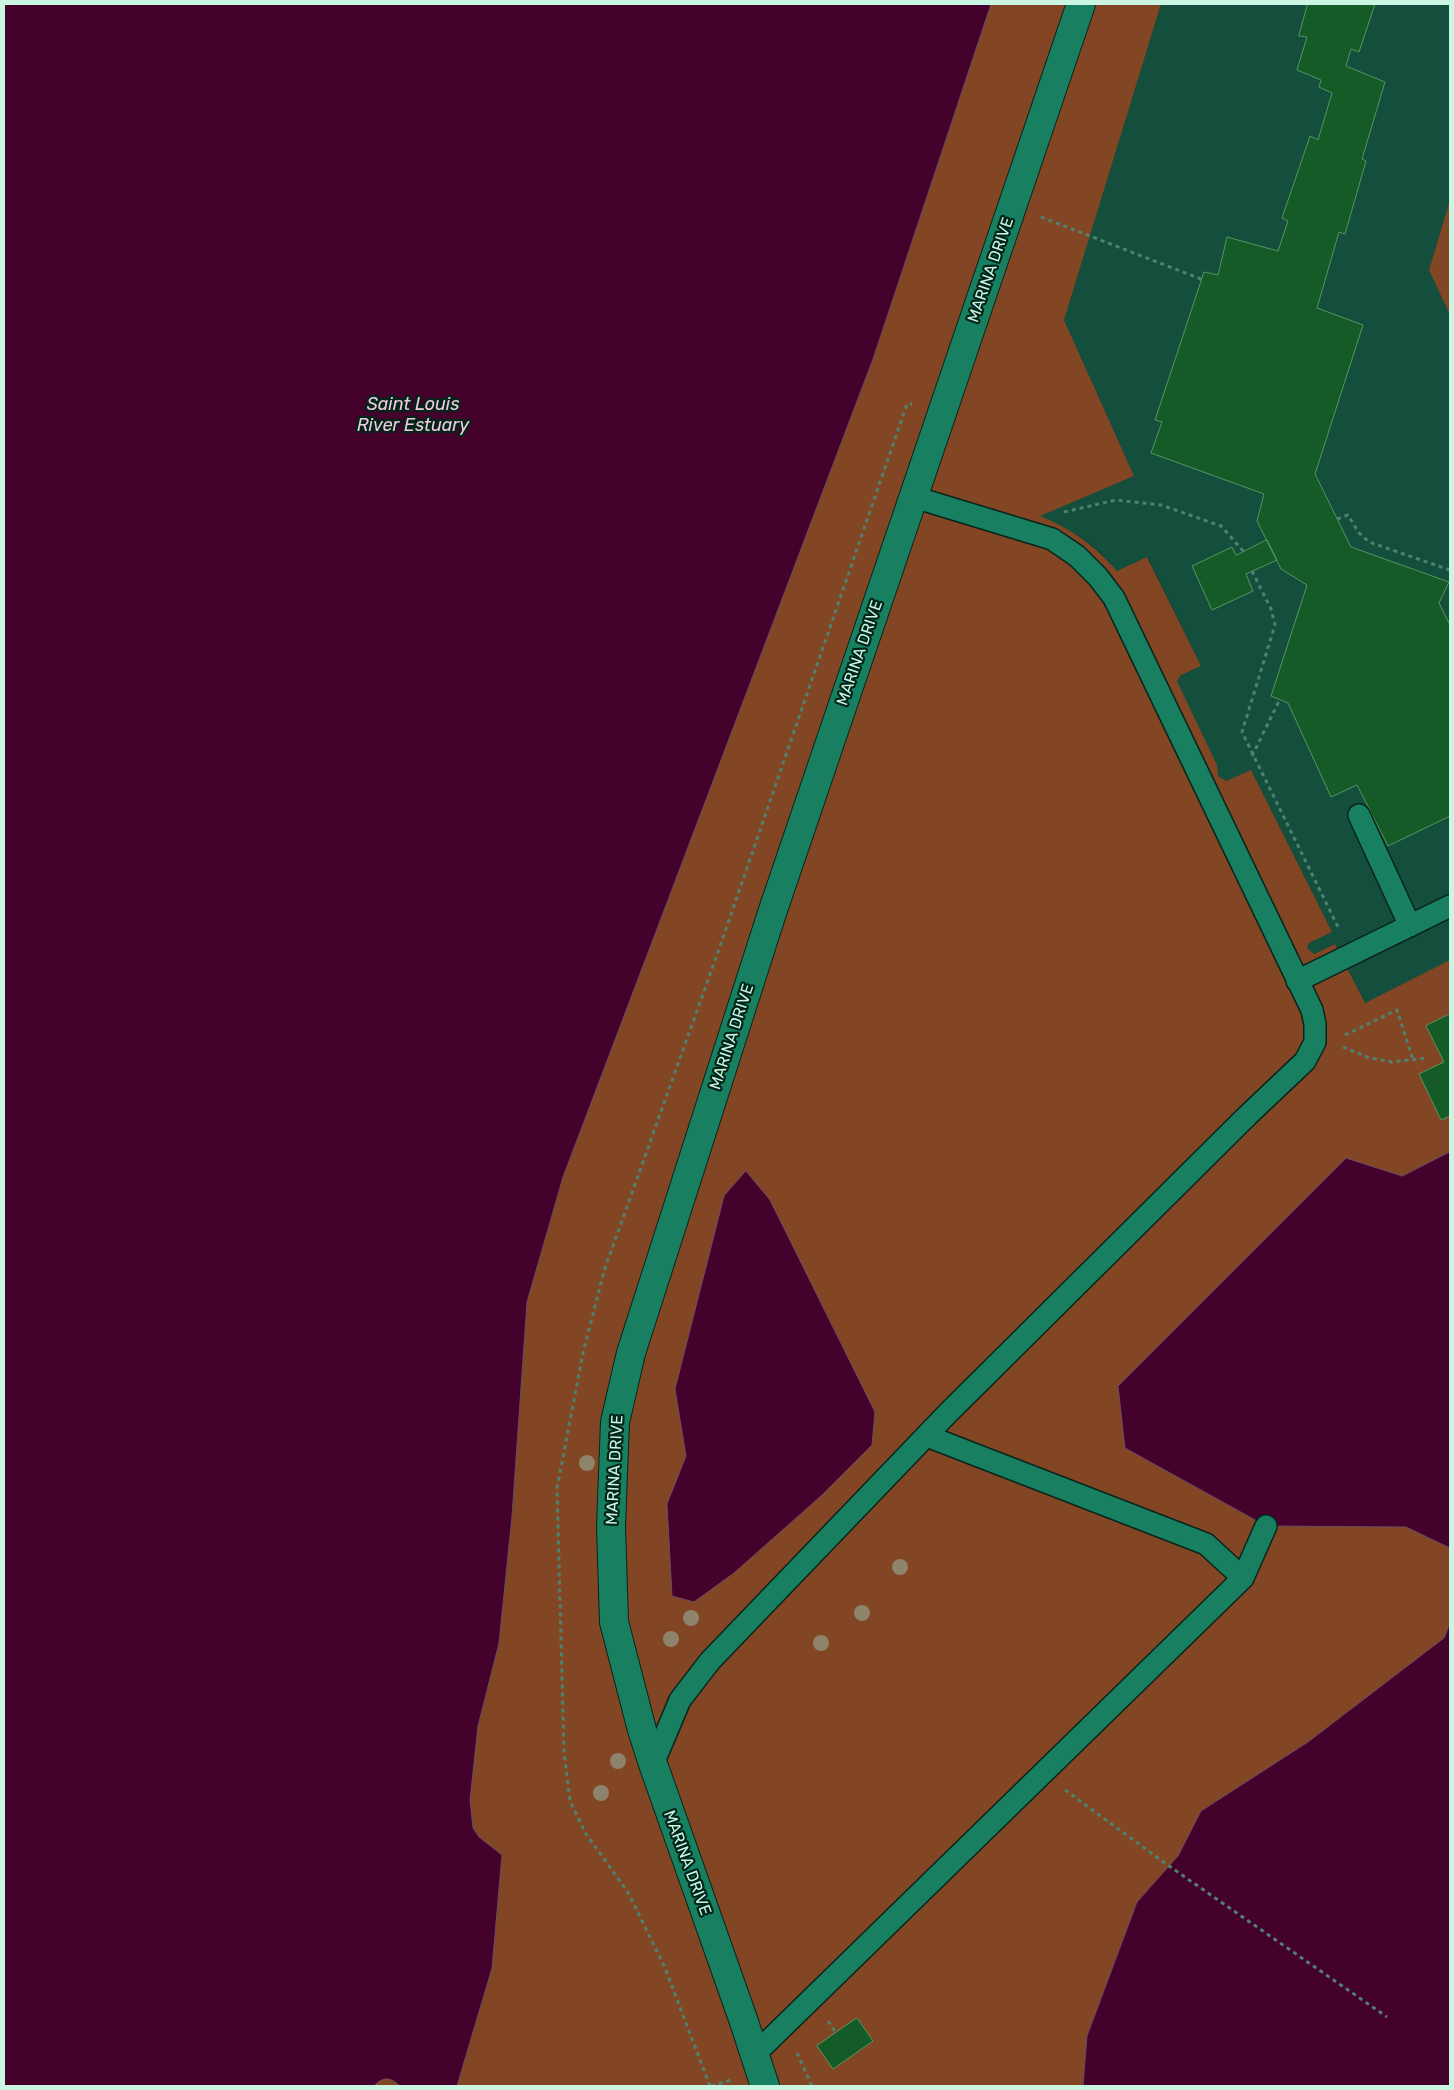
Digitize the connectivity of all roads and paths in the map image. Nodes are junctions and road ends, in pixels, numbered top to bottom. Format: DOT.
graph roads {
  1 [pos="1081,4"];
  2 [pos="1012,207"];
  3 [pos="1201,279"];
  4 [pos="914,497"];
  5 [pos="1056,514"];
  6 [pos="1337,519"];
  7 [pos="1244,552"];
  8 [pos="1450,570"];
  9 [pos="1252,572"];
  10 [pos="1280,699"];
  11 [pos="1252,756"];
  12 [pos="1358,815"];
  13 [pos="1450,906"];
  14 [pos="1410,926"];
  15 [pos="1351,954"];
  16 [pos="1297,981"];
  17 [pos="1343,1027"];
  18 [pos="1315,1042"];
  19 [pos="1427,1058"];
  20 [pos="1413,1060"];
  21 [pos="927,1436"];
  22 [pos="1266,1526"];
  23 [pos="1243,1578"];
  24 [pos="653,1764"];
  25 [pos="1043,1773"];
  26 [pos="1387,2018"];
  27 [pos="784,2025"];
  28 [pos="755,2054"];
  29 [pos="765,2086"];
  30 [pos="812,2086"];
  1 -- 2 [label="street, MARINA DRIVE"];
  2 -- 3 [label="path"];
  2 -- 4 [label="street, MARINA DRIVE"];
  4 -- 16 [label="lane"];
  4 -- 24 [label="street, MARINA DRIVE"];
  5 -- 7 [label="path"];
  6 -- 8 [label="path"];
  9 -- 11 [label="path"];
  10 -- 11 [label="path"];
  11 -- 15 [label="path"];
  12 -- 14 [label="lane"];
  13 -- 14 [label="lane"];
  14 -- 15 [label="lane"];
  15 -- 16 [label="lane"];
  16 -- 18 [label="lane"];
  17 -- 20 [label="path"];
  18 -- 20 [label="path"];
  18 -- 21 [label="lane"];
  19 -- 20 [label="path"];
  21 -- 23 [label="lane"];
  21 -- 24 [label="lane"];
  22 -- 23 [label="lane"];
  23 -- 25 [label="lane"];
  24 -- 28 [label="street, MARINA DRIVE"];
  25 -- 26 [label="path"];
  25 -- 27 [label="lane"];
  27 -- 28 [label="lane"];
  27 -- 30 [label="path"];
  28 -- 29 [label="street, MARINA DRIVE"];
}
